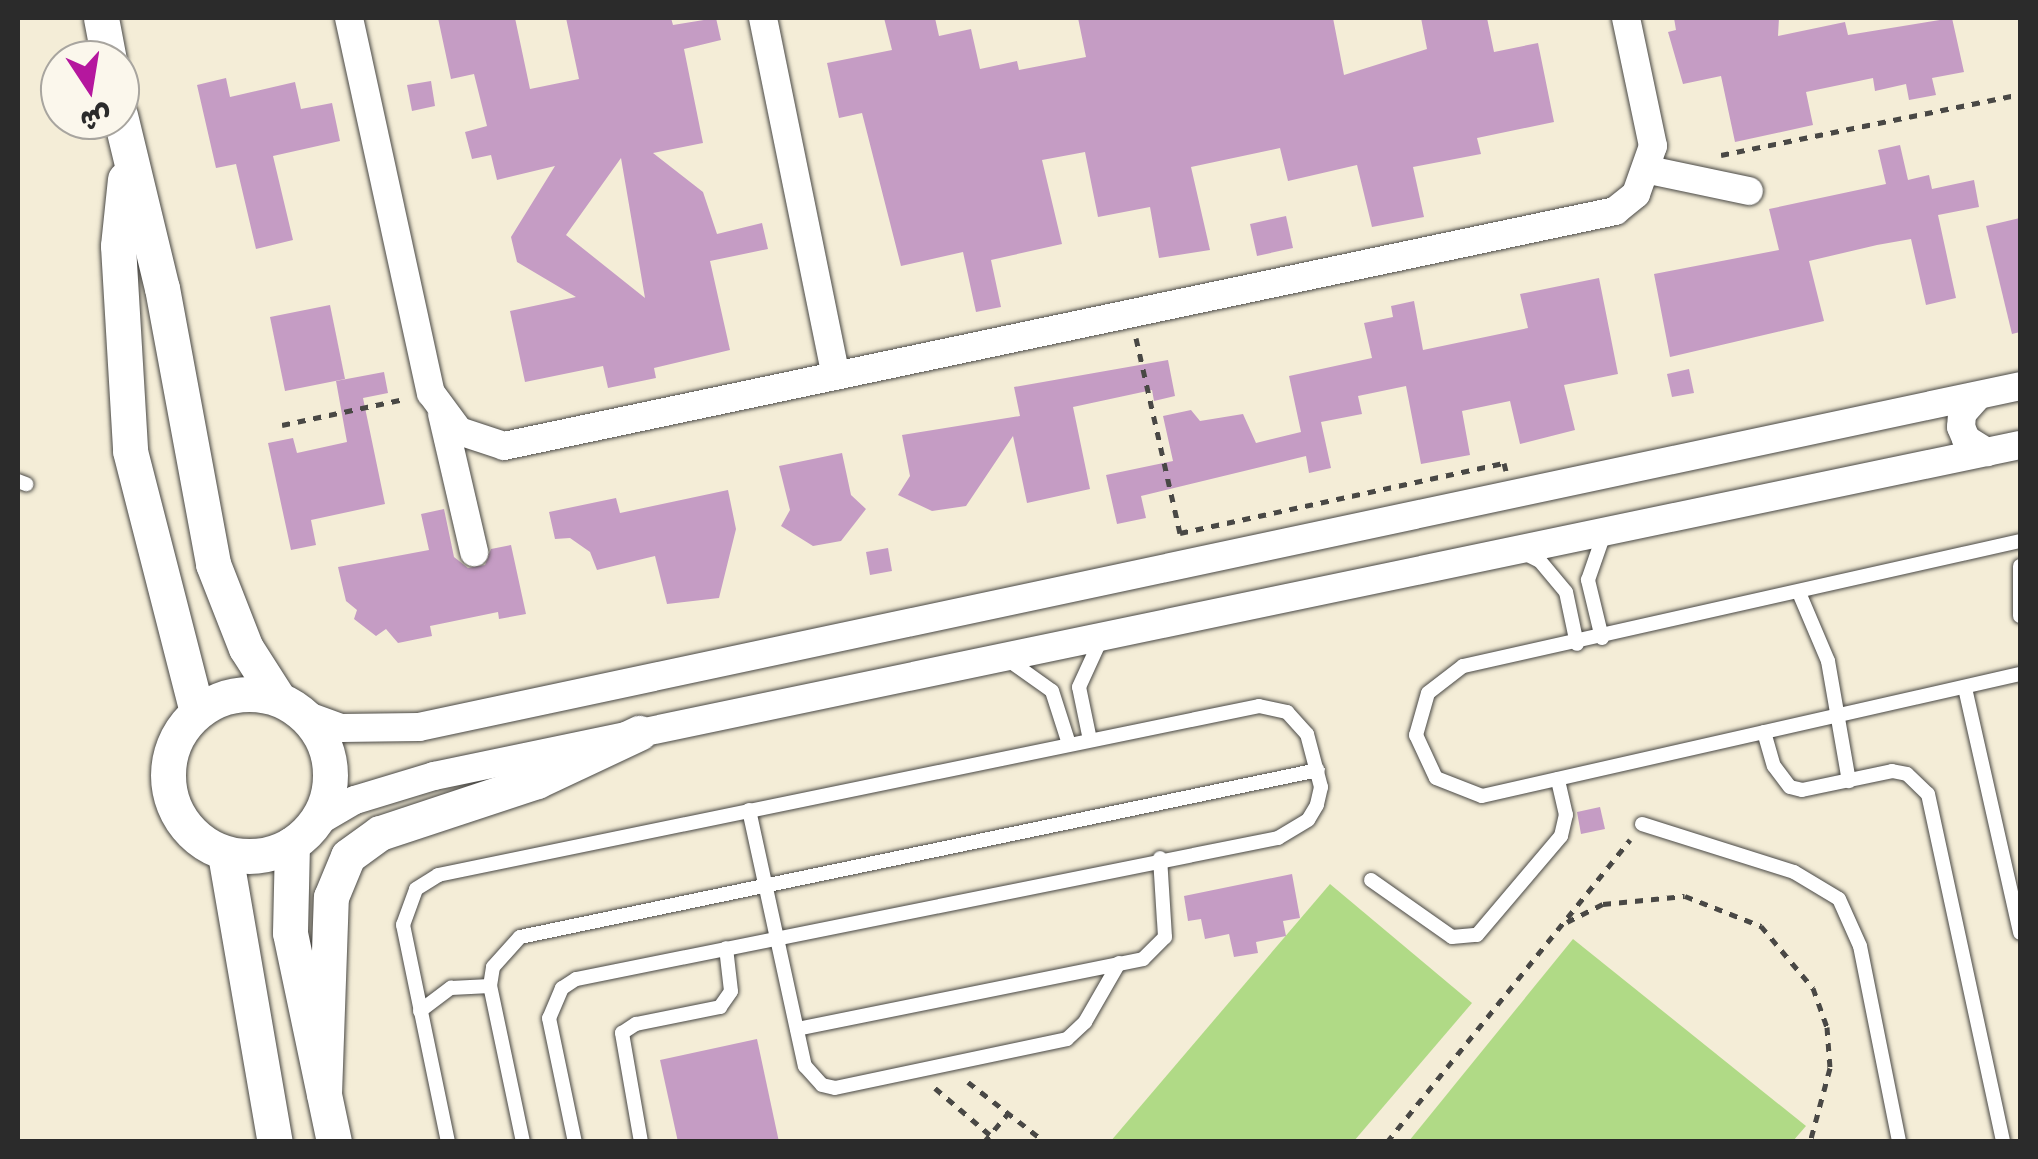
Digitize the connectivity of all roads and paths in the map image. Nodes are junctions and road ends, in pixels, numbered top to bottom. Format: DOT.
graph roads {
  1 [pos="349,18"];
  2 [pos="763,18"];
  3 [pos="1626,18"];
  4 [pos="2020,94"];
  5 [pos="125,140"];
  6 [pos="128,158"];
  7 [pos="1708,158"];
  8 [pos="1649,170"];
  9 [pos="1749,191"];
  10 [pos="1131,316"];
  11 [pos="836,376"];
  12 [pos="2020,386"];
  13 [pos="1978,396"];
  14 [pos="437,403"];
  15 [pos="282,425"];
  16 [pos="2020,445"];
  17 [pos="1987,452"];
  18 [pos="1511,497"];
  19 [pos="1604,533"];
  20 [pos="2020,541"];
  21 [pos="474,552"];
  22 [pos="1521,552"];
  23 [pos="2020,566"];
  24 [pos="1800,596"];
  25 [pos="2020,616"];
  26 [pos="1602,638"];
  27 [pos="1101,640"];
  28 [pos="1577,644"];
  29 [pos="1007,658"];
  30 [pos="2020,674"];
  31 [pos="1965,688"];
  32 [pos="291,707"];
  33 [pos="197,712"];
  34 [pos="1837,718"];
  35 [pos="1764,732"];
  36 [pos="639,734"];
  37 [pos="1090,740"];
  38 [pos="1069,744"];
  39 [pos="1318,770"];
  40 [pos="1558,779"];
  41 [pos="1849,781"];
  42 [pos="750,810"];
  43 [pos="1642,824"];
  44 [pos="303,834"];
  45 [pos="225,854"];
  46 [pos="1160,858"];
  47 [pos="1371,880"];
  48 [pos="766,887"];
  49 [pos="1567,922"];
  50 [pos="2020,933"];
  51 [pos="777,938"];
  52 [pos="726,948"];
  53 [pos="1120,963"];
  54 [pos="490,986"];
  55 [pos="420,1011"];
  56 [pos="796,1029"];
  57 [pos="945,1065"];
  58 [pos="915,1072"];
  59 [pos="324,1094"];
  60 [pos="1008,1114"];
  61 [pos="990,1134"];
  62 [pos="275,1142"];
  63 [pos="334,1142"];
  64 [pos="448,1142"];
  65 [pos="523,1142"];
  66 [pos="575,1142"];
  67 [pos="641,1142"];
  68 [pos="984,1142"];
  69 [pos="1044,1142"];
  70 [pos="1387,1142"];
  71 [pos="1810,1142"];
  72 [pos="1899,1142"];
  73 [pos="2003,1142"];
  1 -- 14 [label="street"];
  2 -- 11 [label="street"];
  3 -- 8 [label="street"];
  4 -- 7 [label="path"];
  5 -- 6 [label="street"];
  6 -- 32 [label="street"];
  6 -- 33 [label="street"];
  8 -- 9 [label="street"];
  8 -- 10 [label="street"];
  10 -- 11 [label="street"];
  10 -- 18 [label="path"];
  11 -- 14 [label="street"];
  12 -- 13 [label="street"];
  13 -- 17 [label="street"];
  13 -- 18 [label="street"];
  14 -- 15 [label="path"];
  14 -- 21 [label="street"];
  16 -- 17 [label="street"];
  17 -- 19 [label="street"];
  18 -- 32 [label="street"];
  19 -- 22 [label="street"];
  19 -- 26 [label="lane"];
  20 -- 24 [label="lane"];
  22 -- 27 [label="street"];
  22 -- 28 [label="lane"];
  23 -- 25 [label="lane"];
  24 -- 26 [label="lane"];
  24 -- 34 [label="lane"];
  26 -- 28 [label="lane"];
  27 -- 29 [label="street"];
  27 -- 37 [label="lane"];
  28 -- 40 [label="lane"];
  29 -- 36 [label="street"];
  29 -- 38 [label="lane"];
  30 -- 31 [label="lane"];
  31 -- 34 [label="lane"];
  31 -- 50 [label="lane"];
  32 -- 33 [label="street"];
  32 -- 44 [label="street"];
  33 -- 45 [label="street"];
  34 -- 35 [label="lane"];
  34 -- 41 [label="lane"];
  35 -- 40 [label="lane"];
  35 -- 41 [label="lane"];
  36 -- 44 [label="street"];
  36 -- 59 [label="street"];
  37 -- 38 [label="lane"];
  37 -- 39 [label="lane"];
  38 -- 42 [label="lane"];
  39 -- 46 [label="lane"];
  39 -- 48 [label="lane"];
  40 -- 47 [label="lane"];
  41 -- 73 [label="lane"];
  42 -- 48 [label="lane"];
  42 -- 55 [label="lane"];
  43 -- 49 [label="path"];
  43 -- 72 [label="lane"];
  44 -- 45 [label="street"];
  44 -- 59 [label="street"];
  45 -- 62 [label="street"];
  46 -- 51 [label="lane"];
  46 -- 53 [label="lane"];
  48 -- 51 [label="lane"];
  48 -- 54 [label="lane"];
  49 -- 70 [label="path"];
  49 -- 71 [label="path"];
  51 -- 52 [label="lane"];
  51 -- 56 [label="lane"];
  52 -- 66 [label="lane"];
  52 -- 67 [label="lane"];
  53 -- 56 [label="lane"];
  53 -- 57 [label="lane"];
  54 -- 55 [label="lane"];
  54 -- 65 [label="lane"];
  55 -- 64 [label="lane"];
  56 -- 58 [label="lane"];
  57 -- 58 [label="lane"];
  57 -- 60 [label="path"];
  58 -- 61 [label="path"];
  59 -- 63 [label="street"];
  60 -- 61 [label="path"];
  60 -- 69 [label="path"];
  61 -- 68 [label="path"];
}
